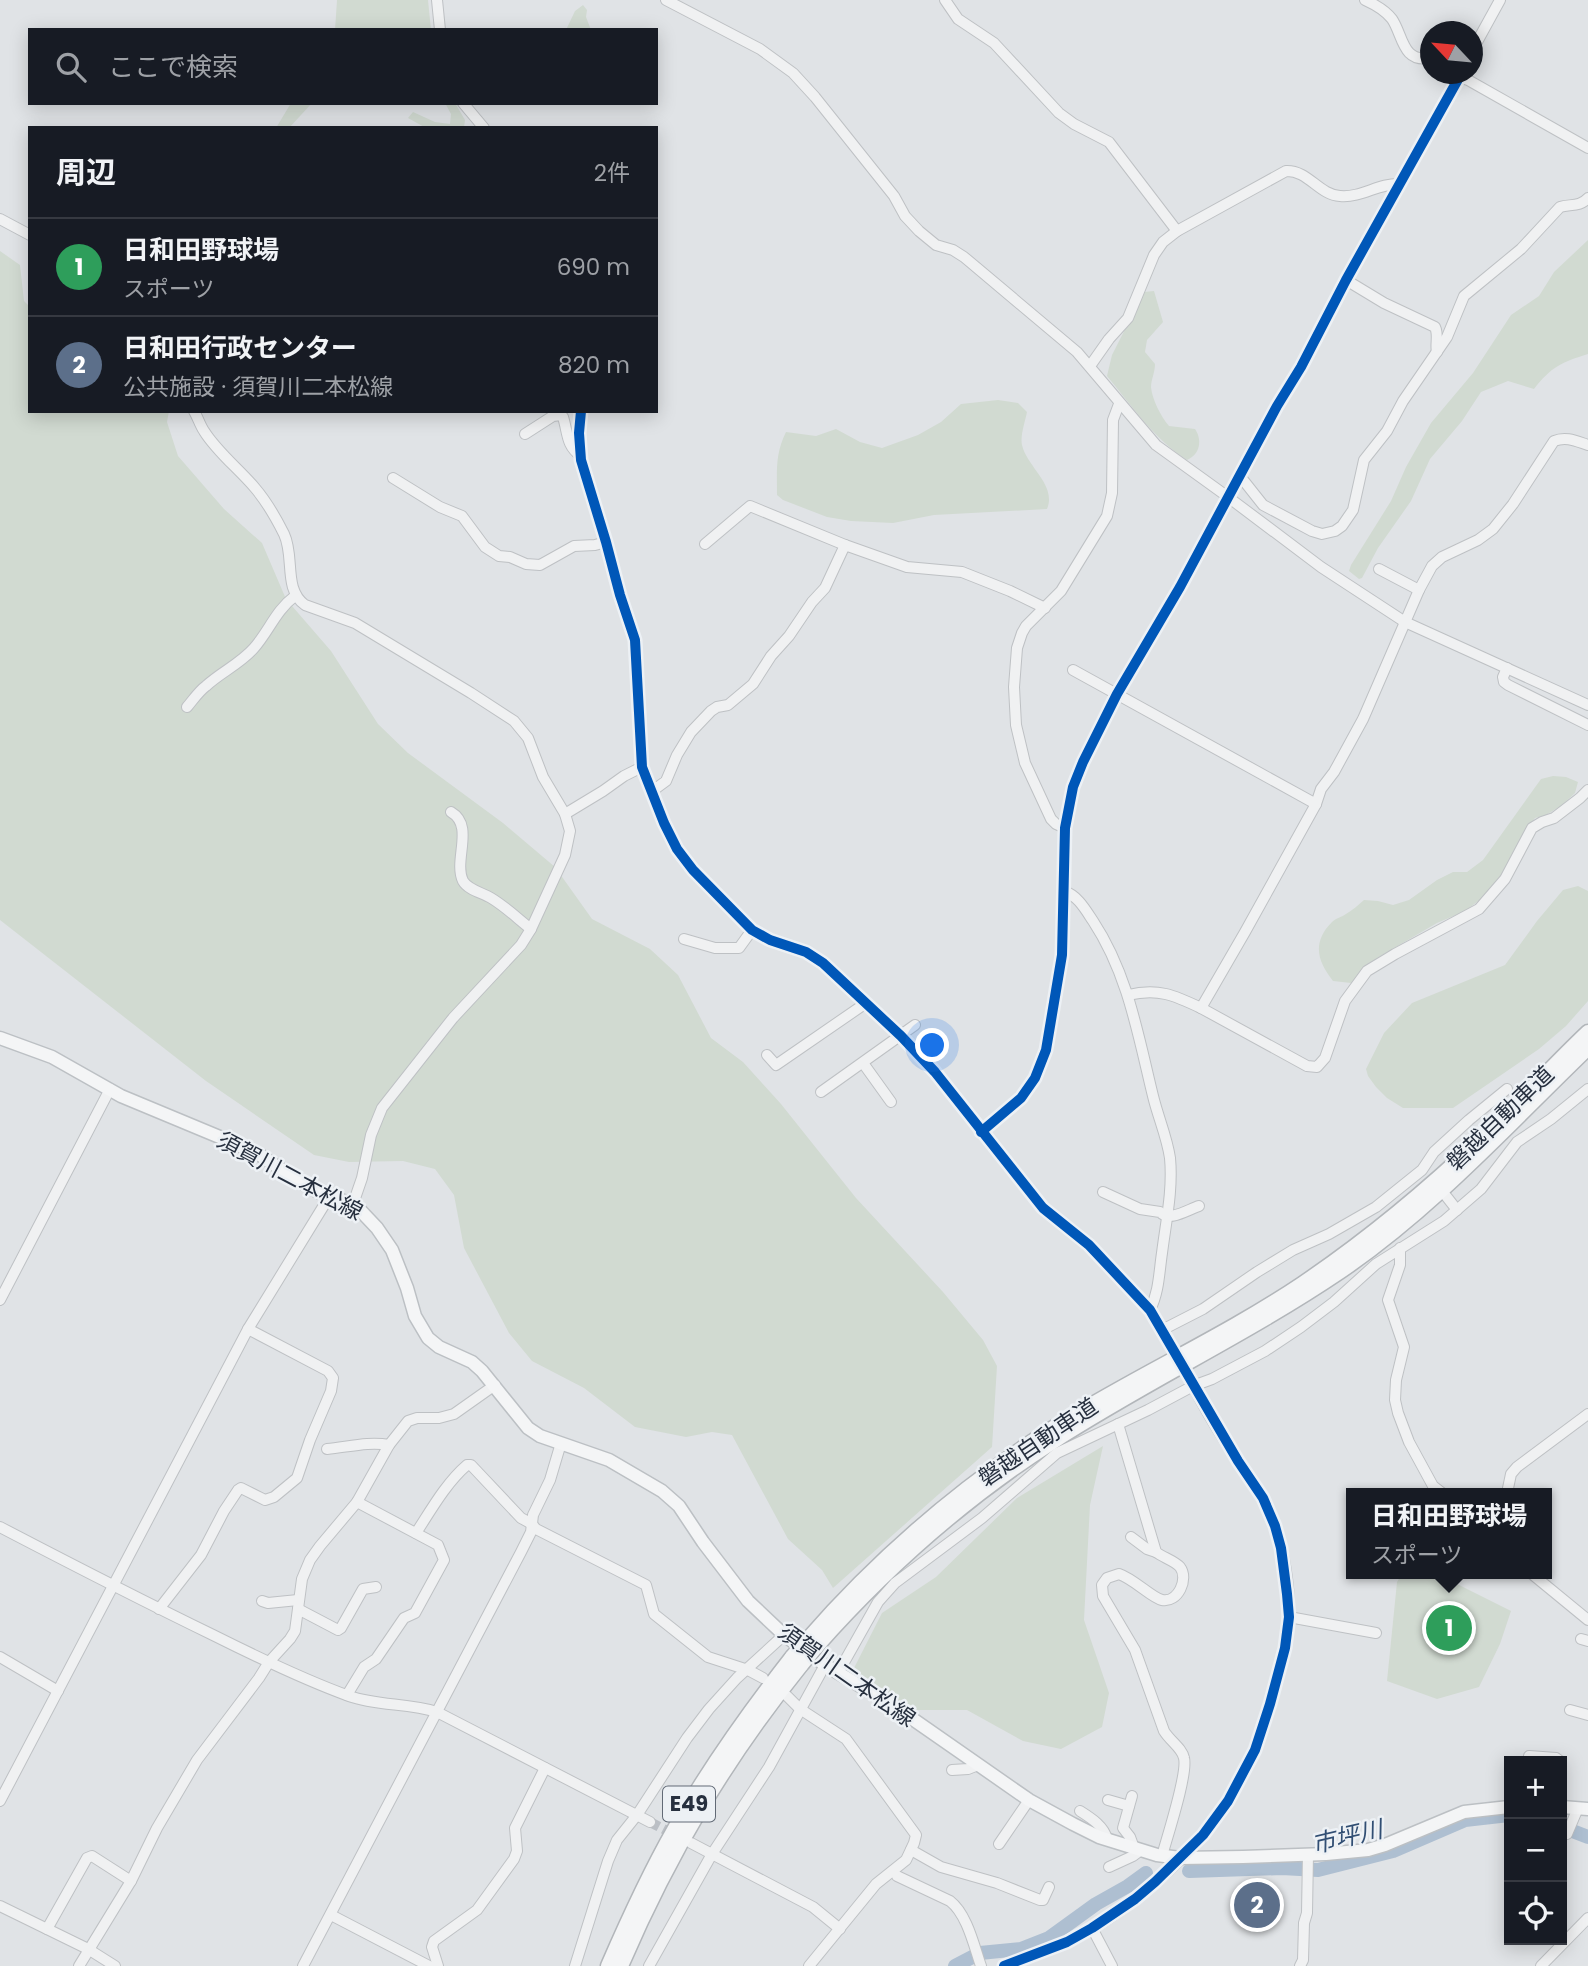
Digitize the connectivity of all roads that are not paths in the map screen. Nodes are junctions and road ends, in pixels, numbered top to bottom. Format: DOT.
graph roads {
  1 [pos="436,0"];
  2 [pos="666,0"];
  3 [pos="945,0"];
  4 [pos="1365,0"];
  5 [pos="1500,0"];
  6 [pos="440,28"];
  7 [pos="1483,31"];
  8 [pos="1420,58"];
  9 [pos="1455,84"];
  10 [pos="1475,84"];
  11 [pos="465,105"];
  12 [pos="482,126"];
  13 [pos="1588,148"];
  14 [pos="1400,184"];
  15 [pos="1588,198"];
  16 [pos="0,219"];
  17 [pos="1177,231"];
  18 [pos="28,234"];
  19 [pos="1346,280"];
  20 [pos="1437,352"];
  21 [pos="1090,366"];
  22 [pos="1119,404"];
  23 [pos="195,413"];
  24 [pos="581,413"];
  25 [pos="525,434"];
  26 [pos="1588,445"];
  27 [pos="581,456"];
  28 [pos="1240,476"];
  29 [pos="393,478"];
  30 [pos="1228,496"];
  31 [pos="606,542"];
  32 [pos="705,544"];
  33 [pos="845,545"];
  34 [pos="1379,569"];
  35 [pos="1419,590"];
  36 [pos="295,596"];
  37 [pos="1045,608"];
  38 [pos="1405,622"];
  39 [pos="1507,668"];
  40 [pos="1073,670"];
  41 [pos="1117,694"];
  42 [pos="1588,705"];
  43 [pos="187,707"];
  44 [pos="1588,724"];
  45 [pos="642,767"];
  46 [pos="1588,781"];
  47 [pos="1588,790"];
  48 [pos="651,792"];
  49 [pos="1316,804"];
  50 [pos="451,812"];
  51 [pos="565,814"];
  52 [pos="1065,828"];
  53 [pos="1064,891"];
  54 [pos="531,929"];
  55 [pos="752,930"];
  56 [pos="684,939"];
  57 [pos="1128,995"];
  58 [pos="866,1003"];
  59 [pos="1201,1008"];
  60 [pos="915,1025"];
  61 [pos="1588,1032"];
  62 [pos="901,1036"];
  63 [pos="0,1038"];
  64 [pos="1588,1048"];
  65 [pos="767,1055"];
  66 [pos="863,1063"];
  67 [pos="110,1089"];
  68 [pos="1507,1089"];
  69 [pos="1588,1089"];
  70 [pos="821,1092"];
  71 [pos="891,1102"];
  72 [pos="981,1132"];
  73 [pos="1102,1192"];
  74 [pos="1446,1196"];
  75 [pos="329,1197"];
  76 [pos="353,1204"];
  77 [pos="1199,1206"];
  78 [pos="1457,1210"];
  79 [pos="1168,1217"];
  80 [pos="1400,1248"];
  81 [pos="0,1300"];
  82 [pos="1150,1310"];
  83 [pos="248,1329"];
  84 [pos="1162,1330"];
  85 [pos="1170,1345"];
  86 [pos="1191,1382"];
  87 [pos="495,1385"];
  88 [pos="1588,1414"];
  89 [pos="1118,1424"];
  90 [pos="561,1443"];
  91 [pos="389,1445"];
  92 [pos="327,1449"];
  93 [pos="1436,1488"];
  94 [pos="1508,1488"];
  95 [pos="357,1502"];
  96 [pos="532,1524"];
  97 [pos="0,1527"];
  98 [pos="416,1533"];
  99 [pos="1131,1537"];
  100 [pos="1156,1552"];
  101 [pos="1538,1579"];
  102 [pos="113,1586"];
  103 [pos="376,1587"];
  104 [pos="262,1601"];
  105 [pos="298,1604"];
  106 [pos="159,1609"];
  107 [pos="1289,1617"];
  108 [pos="1588,1620"];
  109 [pos="1376,1633"];
  110 [pos="784,1635"];
  111 [pos="811,1644"];
  112 [pos="0,1657"];
  113 [pos="797,1660"];
  114 [pos="269,1662"];
  115 [pos="825,1665"];
  116 [pos="748,1670"];
  117 [pos="838,1673"];
  118 [pos="763,1678"];
  119 [pos="58,1690"];
  120 [pos="347,1695"];
  121 [pos="788,1696"];
  122 [pos="800,1709"];
  123 [pos="1570,1710"];
  124 [pos="437,1712"];
  125 [pos="1588,1716"];
  126 [pos="978,1765"];
  127 [pos="545,1768"];
  128 [pos="952,1770"];
  129 [pos="1029,1800"];
  130 [pos="1108,1800"];
  131 [pos="0,1801"];
  132 [pos="1504,1808"];
  133 [pos="1583,1809"];
  134 [pos="1080,1811"];
  135 [pos="637,1815"];
  136 [pos="650,1822"];
  137 [pos="1567,1834"];
  138 [pos="1107,1839"];
  139 [pos="691,1843"];
  140 [pos="999,1844"];
  141 [pos="1137,1849"];
  142 [pos="911,1850"];
  143 [pos="712,1854"];
  144 [pos="1308,1854"];
  145 [pos="1162,1856"];
  146 [pos="1180,1858"];
  147 [pos="1109,1867"];
  148 [pos="897,1877"];
  149 [pos="131,1881"];
  150 [pos="1049,1887"];
  151 [pos="0,1906"];
  152 [pos="331,1915"];
  153 [pos="1588,1918"];
  154 [pos="1092,1928"];
  155 [pos="47,1929"];
  156 [pos="840,1929"];
  157 [pos="88,1949"];
  158 [pos="653,1965"];
  159 [pos="79,1966"];
  160 [pos="115,1966"];
  161 [pos="303,1966"];
  162 [pos="429,1966"];
  163 [pos="438,1966"];
  164 [pos="575,1966"];
  165 [pos="608,1966"];
  166 [pos="621,1966"];
  167 [pos="809,1966"];
  168 [pos="981,1966"];
  169 [pos="1004,1966"];
  170 [pos="1112,1966"];
  171 [pos="1300,1966"];
  172 [pos="1541,1966"];
  1 -- 6 [label="street"];
  2 -- 21 [label="street"];
  3 -- 17 [label="street"];
  4 -- 8 [label="street"];
  5 -- 7 [label="street"];
  9 -- 14 [label="street"];
  10 -- 13 [label="street"];
  11 -- 12 [label="street"];
  14 -- 17 [label="street"];
  14 -- 19 [label="street"];
  15 -- 20 [label="street"];
  16 -- 18 [label="street"];
  17 -- 21 [label="street"];
  19 -- 20 [label="street"];
  19 -- 28 [label="street"];
  20 -- 28 [label="street"];
  21 -- 22 [label="street"];
  22 -- 30 [label="street"];
  22 -- 37 [label="street"];
  23 -- 36 [label="street"];
  24 -- 27 [label="street"];
  25 -- 27 [label="street"];
  26 -- 35 [label="street"];
  27 -- 31 [label="street"];
  28 -- 30 [label="street"];
  29 -- 31 [label="street"];
  30 -- 38 [label="street"];
  30 -- 41 [label="street"];
  31 -- 45 [label="street"];
  32 -- 33 [label="street"];
  33 -- 37 [label="street"];
  33 -- 48 [label="street"];
  34 -- 35 [label="street"];
  35 -- 38 [label="street"];
  36 -- 43 [label="street"];
  36 -- 51 [label="street"];
  37 -- 52 [label="street"];
  38 -- 39 [label="street"];
  38 -- 49 [label="street"];
  39 -- 42 [label="street"];
  39 -- 44 [label="street"];
  40 -- 41 [label="street"];
  41 -- 49 [label="street"];
  41 -- 52 [label="street"];
  45 -- 48 [label="street"];
  45 -- 51 [label="street"];
  46 -- 47 [label="street"];
  47 -- 59 [label="street"];
  48 -- 55 [label="street"];
  49 -- 59 [label="street"];
  50 -- 54 [label="street"];
  51 -- 54 [label="street"];
  52 -- 53 [label="street"];
  53 -- 57 [label="street"];
  53 -- 72 [label="street"];
  54 -- 76 [label="street"];
  55 -- 56 [label="street"];
  55 -- 58 [label="street"];
  57 -- 59 [label="street"];
  57 -- 79 [label="street"];
  58 -- 62 [label="street"];
  58 -- 65 [label="street"];
  60 -- 62 [label="street"];
  61 -- 111 [label="highway, 磐越自動車道 / E49"];
  62 -- 66 [label="street"];
  62 -- 72 [label="street"];
  63 -- 67 [label="main road, 須賀川二本松線"];
  64 -- 111 [label="highway, 磐越自動車道 / E49"];
  66 -- 70 [label="street"];
  66 -- 71 [label="street"];
  67 -- 75 [label="main road, 須賀川二本松線"];
  67 -- 81 [label="street"];
  68 -- 84 [label="street"];
  69 -- 78 [label="street"];
  72 -- 82 [label="street"];
  73 -- 79 [label="street"];
  74 -- 78 [label="street"];
  75 -- 76 [label="main road, 須賀川二本松線"];
  75 -- 83 [label="street"];
  76 -- 87 [label="main road, 須賀川二本松線"];
  77 -- 79 [label="street"];
  78 -- 80 [label="street"];
  79 -- 82 [label="street"];
  80 -- 86 [label="street"];
  80 -- 93 [label="street"];
  82 -- 84 [label="street"];
  83 -- 102 [label="street"];
  83 -- 106 [label="street"];
  84 -- 85 [label="street"];
  86 -- 89 [label="street"];
  86 -- 107 [label="street"];
  87 -- 90 [label="main road, 須賀川二本松線"];
  87 -- 91 [label="street"];
  88 -- 94 [label="street"];
  89 -- 100 [label="street"];
  89 -- 117 [label="street"];
  90 -- 96 [label="street"];
  90 -- 110 [label="main road, 須賀川二本松線"];
  91 -- 92 [label="street"];
  91 -- 95 [label="street"];
  95 -- 98 [label="street"];
  95 -- 105 [label="street"];
  96 -- 98 [label="street"];
  96 -- 116 [label="street"];
  96 -- 124 [label="street"];
  97 -- 102 [label="street"];
  98 -- 120 [label="street"];
  99 -- 100 [label="street"];
  100 -- 145 [label="street"];
  101 -- 108 [label="street"];
  102 -- 106 [label="street"];
  102 -- 119 [label="street"];
  103 -- 105 [label="street"];
  104 -- 105 [label="street"];
  105 -- 114 [label="street"];
  106 -- 114 [label="street"];
  107 -- 109 [label="street"];
  107 -- 146 [label="street"];
  110 -- 115 [label="main road, 須賀川二本松線"];
  110 -- 116 [label="street"];
  111 -- 113 [label="highway, 磐越自動車道 / E49, bridge"];
  112 -- 119 [label="street"];
  113 -- 165 [label="highway, 磐越自動車道 / E49"];
  113 -- 166 [label="highway, 磐越自動車道 / E49"];
  114 -- 120 [label="street"];
  114 -- 149 [label="street"];
  115 -- 117 [label="main road, 須賀川二本松線"];
  115 -- 122 [label="street"];
  116 -- 118 [label="street"];
  116 -- 135 [label="street"];
  117 -- 126 [label="main road, 須賀川二本松線"];
  119 -- 131 [label="street"];
  120 -- 124 [label="street"];
  121 -- 122 [label="street"];
  122 -- 142 [label="street"];
  122 -- 143 [label="street"];
  123 -- 125 [label="street"];
  124 -- 127 [label="street"];
  124 -- 152 [label="street"];
  126 -- 128 [label="street"];
  126 -- 129 [label="main road, 須賀川二本松線"];
  127 -- 135 [label="street"];
  127 -- 163 [label="street"];
  129 -- 138 [label="main road, 須賀川二本松線"];
  129 -- 140 [label="street"];
  130 -- 141 [label="street"];
  132 -- 144 [label="main road, 須賀川二本松線"];
  133 -- 137 [label="street"];
  134 -- 138 [label="street"];
  135 -- 136 [label="street"];
  135 -- 164 [label="street"];
  138 -- 141 [label="main road, 須賀川二本松線"];
  139 -- 143 [label="street"];
  141 -- 145 [label="main road, 須賀川二本松線"];
  141 -- 147 [label="street"];
  142 -- 150 [label="street"];
  142 -- 156 [label="street"];
  143 -- 156 [label="street"];
  143 -- 158 [label="street"];
  144 -- 146 [label="main road, 須賀川二本松線"];
  144 -- 171 [label="street"];
  145 -- 146 [label="main road, 須賀川二本松線"];
  146 -- 154 [label="street"];
  148 -- 168 [label="street"];
  149 -- 155 [label="street"];
  149 -- 157 [label="street"];
  151 -- 155 [label="street"];
  152 -- 161 [label="street"];
  152 -- 162 [label="street"];
  153 -- 172 [label="street"];
  154 -- 169 [label="street"];
  154 -- 170 [label="street"];
  155 -- 157 [label="street"];
  156 -- 167 [label="street"];
  157 -- 159 [label="street"];
  157 -- 160 [label="street"];
}
